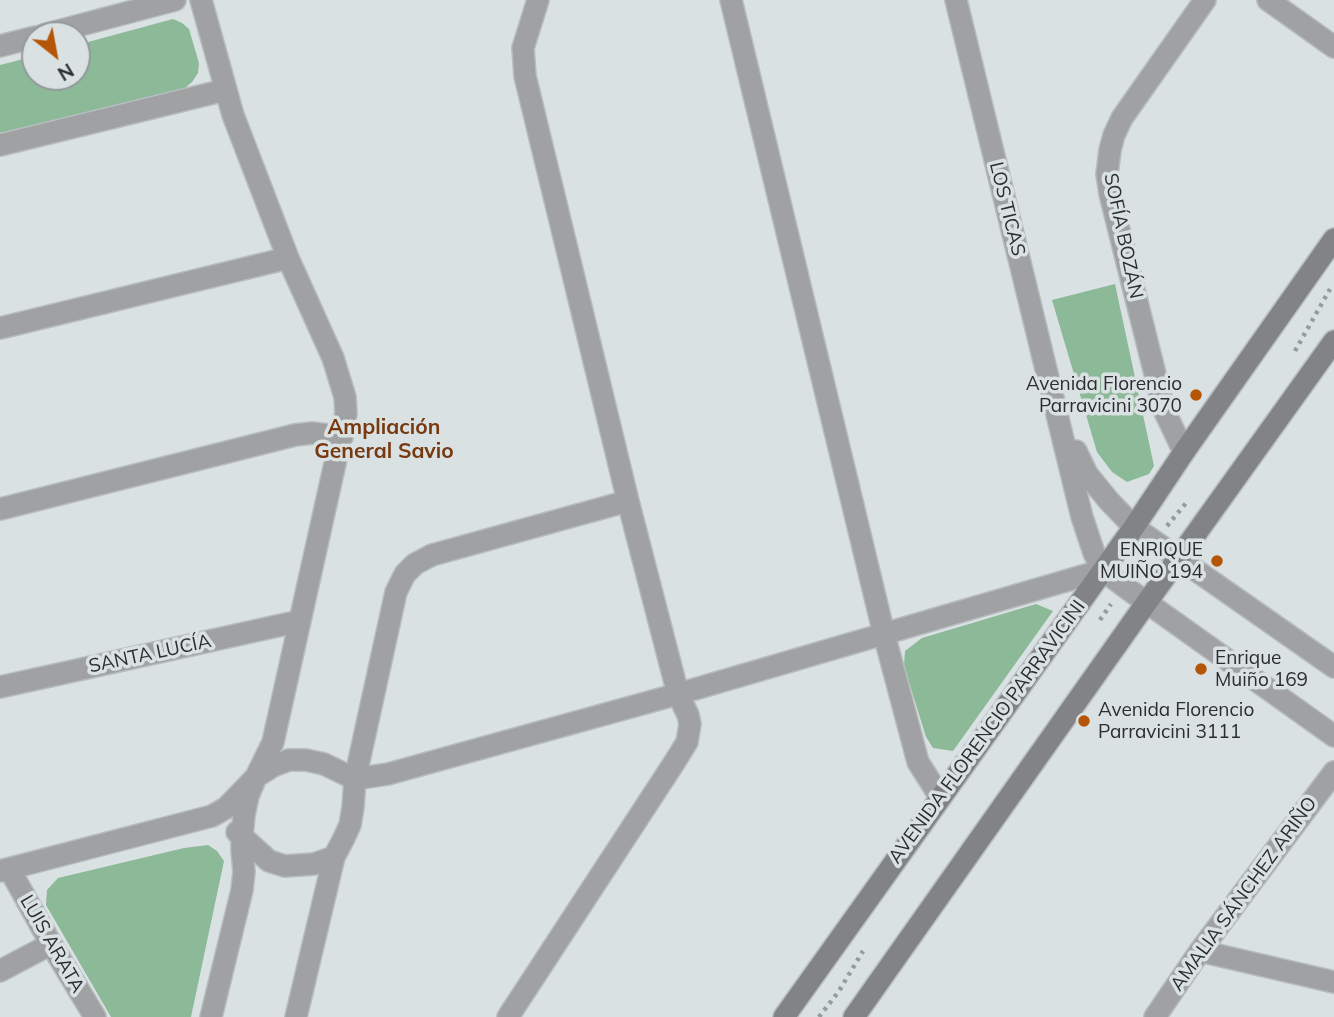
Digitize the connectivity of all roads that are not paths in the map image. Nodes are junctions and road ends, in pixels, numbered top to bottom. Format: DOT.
graph roads {
  1 [pos="175,0"];
  2 [pos="201,0"];
  3 [pos="538,0"];
  4 [pos="731,0"];
  5 [pos="956,0"];
  6 [pos="1205,0"];
  7 [pos="1268,0"];
  8 [pos="91,22"];
  9 [pos="21,41"];
  10 [pos="0,46"];
  11 [pos="1334,47"];
  12 [pos="225,90"];
  13 [pos="0,145"];
  14 [pos="1334,239"];
  15 [pos="288,258"];
  16 [pos="0,327"];
  17 [pos="1334,341"];
  18 [pos="1059,418"];
  19 [pos="342,437"];
  20 [pos="1184,452"];
  21 [pos="628,501"];
  22 [pos="0,509"];
  23 [pos="1134,527"];
  24 [pos="1179,558"];
  25 [pos="1103,570"];
  26 [pos="1147,602"];
  27 [pos="300,621"];
  28 [pos="884,634"];
  29 [pos="1334,667"];
  30 [pos="0,687"];
  31 [pos="678,694"];
  32 [pos="1334,736"];
  33 [pos="1334,772"];
  34 [pos="256,777"];
  35 [pos="355,779"];
  36 [pos="940,797"];
  37 [pos="212,816"];
  38 [pos="242,837"];
  39 [pos="334,857"];
  40 [pos="5,871"];
  41 [pos="51,944"];
  42 [pos="1200,951"];
  43 [pos="0,971"];
  44 [pos="1334,982"];
  45 [pos="95,1017"];
  46 [pos="211,1017"];
  47 [pos="296,1017"];
  48 [pos="508,1017"];
  49 [pos="784,1017"];
  50 [pos="854,1017"];
  51 [pos="1155,1017"];
  1 -- 8 [label="street"];
  2 -- 12 [label="street"];
  3 -- 21 [label="street"];
  4 -- 28 [label="street"];
  5 -- 18 [label="street, LOS TICAS"];
  6 -- 20 [label="street, SOFÍA BOZÁN"];
  7 -- 11 [label="street"];
  9 -- 10 [label="street"];
  12 -- 13 [label="street"];
  12 -- 15 [label="street"];
  14 -- 20 [label="main road, AVENIDA FLORENCIO PARRAVICINI"];
  15 -- 16 [label="street"];
  15 -- 19 [label="street"];
  17 -- 24 [label="main road"];
  18 -- 23 [label="street, LOS TICAS"];
  18 -- 25 [label="street, LOS TICAS"];
  19 -- 22 [label="street"];
  19 -- 27 [label="street"];
  20 -- 23 [label="main road, AVENIDA FLORENCIO PARRAVICINI"];
  21 -- 31 [label="street"];
  21 -- 35 [label="street"];
  23 -- 24 [label="street, LOS TICAS"];
  23 -- 25 [label="main road, AVENIDA FLORENCIO PARRAVICINI"];
  24 -- 26 [label="main road"];
  24 -- 29 [label="street, LOS TICAS"];
  25 -- 26 [label="street"];
  25 -- 28 [label="street"];
  25 -- 36 [label="main road, AVENIDA FLORENCIO PARRAVICINI"];
  26 -- 32 [label="street"];
  26 -- 50 [label="main road"];
  27 -- 30 [label="street, SANTA LUCÍA"];
  27 -- 34 [label="street"];
  28 -- 31 [label="street"];
  28 -- 36 [label="street"];
  31 -- 35 [label="street"];
  31 -- 48 [label="street"];
  33 -- 42 [label="street, AMALIA SÁNCHEZ ARIÑO"];
  34 -- 35 [label="street"];
  34 -- 37 [label="street"];
  34 -- 38 [label="street"];
  35 -- 39 [label="street"];
  36 -- 49 [label="main road, AVENIDA FLORENCIO PARRAVICINI"];
  37 -- 38 [label="street"];
  37 -- 40 [label="street"];
  38 -- 39 [label="street"];
  38 -- 46 [label="street"];
  39 -- 47 [label="street"];
  40 -- 41 [label="street, LUIS ARATA"];
  41 -- 43 [label="street"];
  41 -- 45 [label="street, LUIS ARATA"];
  42 -- 44 [label="street"];
  42 -- 51 [label="street, AMALIA SÁNCHEZ ARIÑO"];
}
